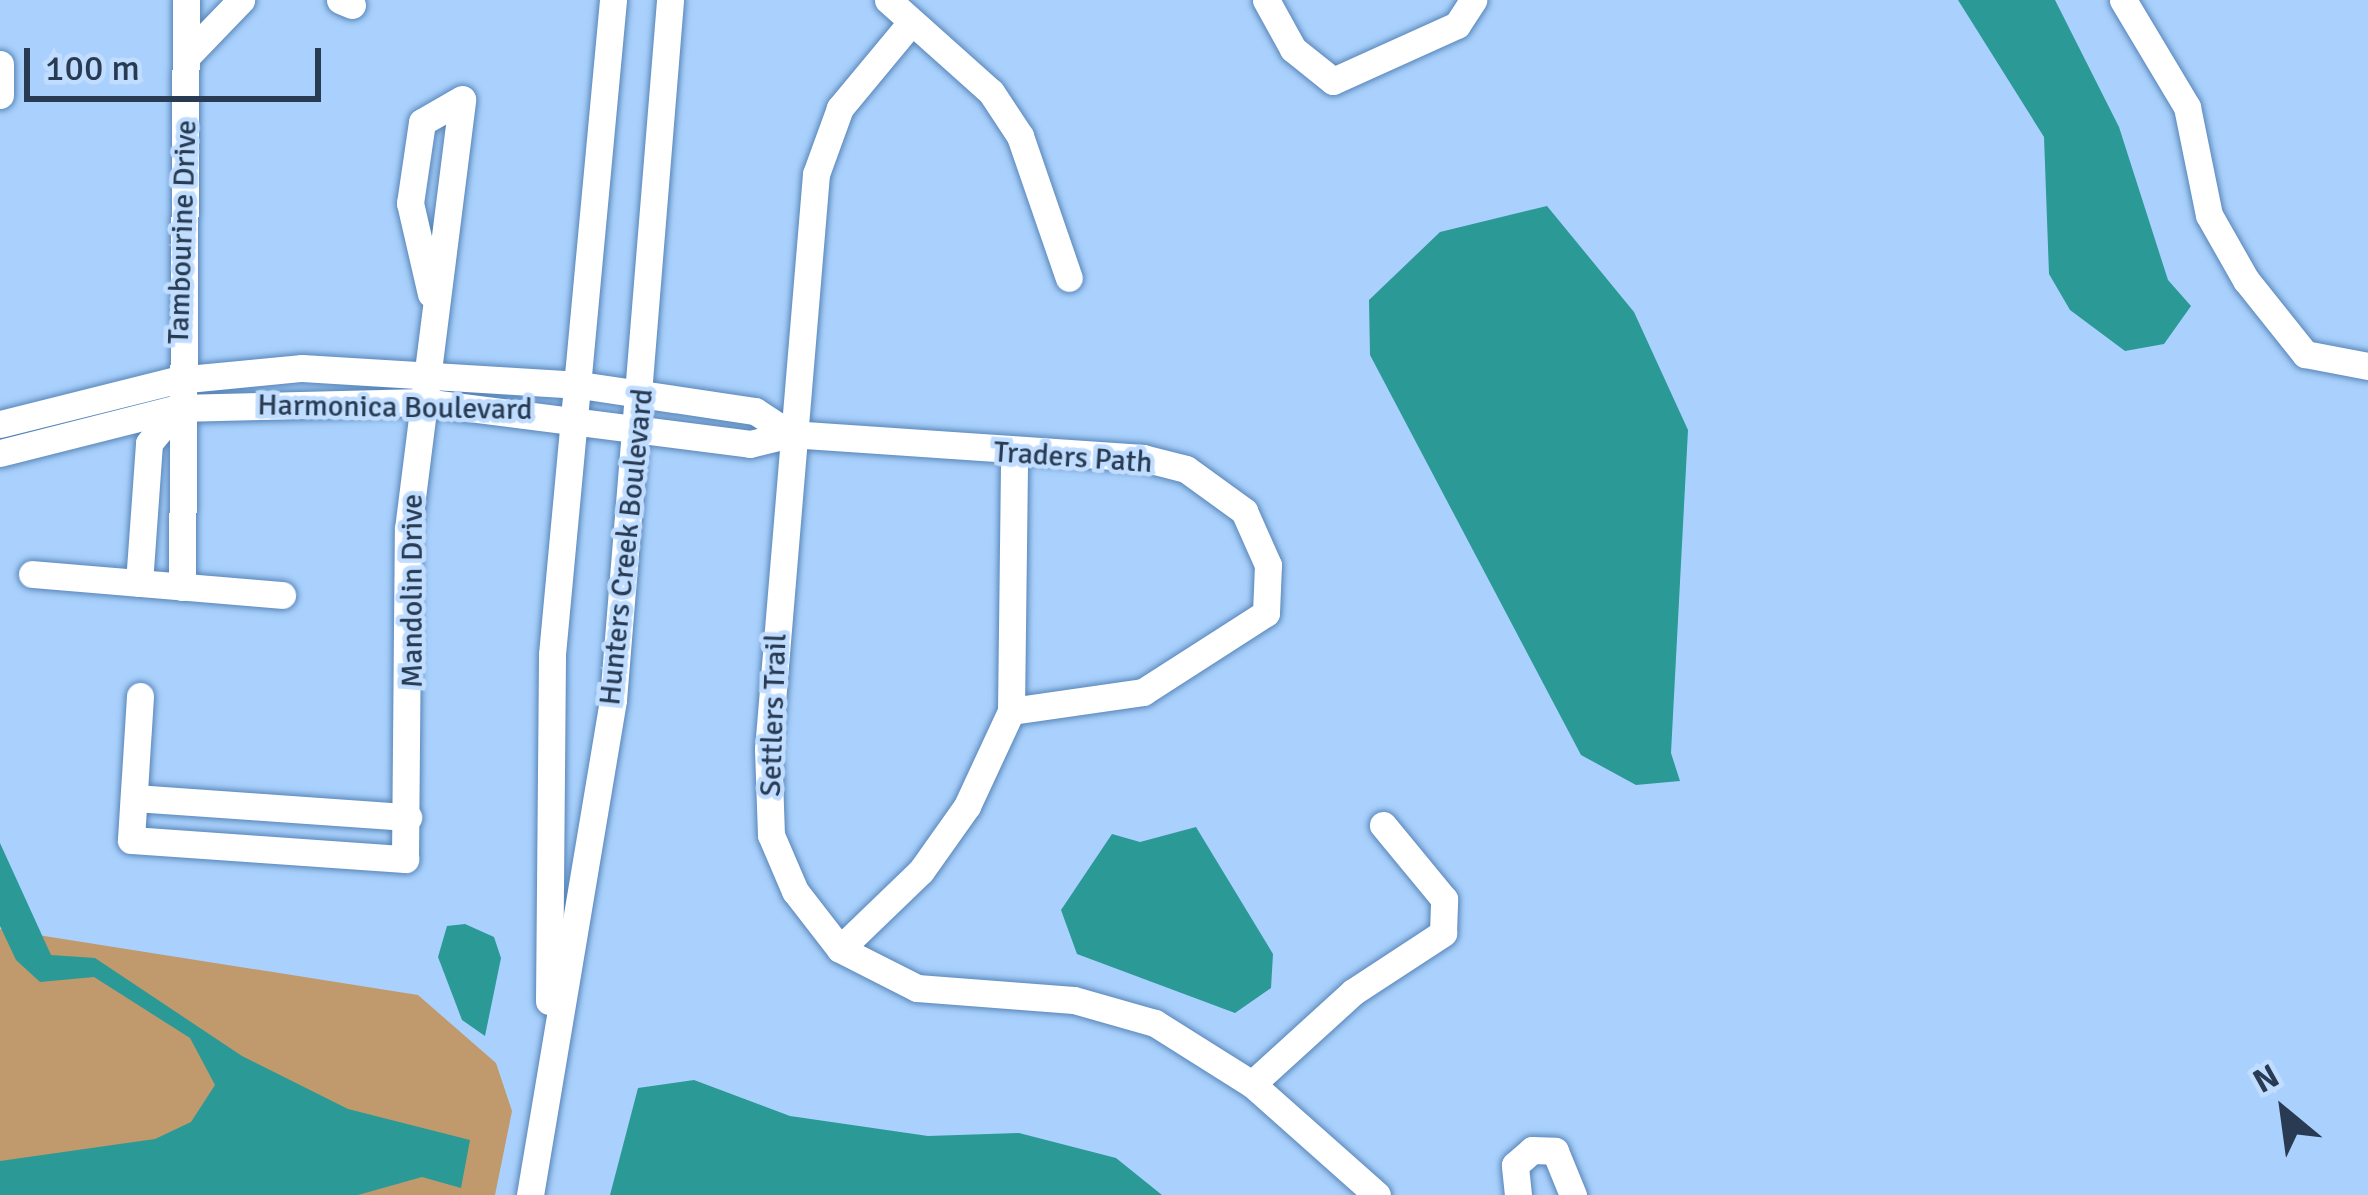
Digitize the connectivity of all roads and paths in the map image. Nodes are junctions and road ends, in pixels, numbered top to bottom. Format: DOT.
graph roads {
  1 [pos="186,0"];
  2 [pos="241,0"];
  3 [pos="613,0"];
  4 [pos="670,0"];
  5 [pos="888,0"];
  6 [pos="1266,0"];
  7 [pos="1473,0"];
  8 [pos="2123,0"];
  9 [pos="908,26"];
  10 [pos="187,56"];
  11 [pos="0,64"];
  12 [pos="0,95"];
  13 [pos="1069,278"];
  14 [pos="431,294"];
  15 [pos="2368,366"];
  16 [pos="426,371"];
  17 [pos="177,380"];
  18 [pos="580,385"];
  19 [pos="423,402"];
  20 [pos="642,402"];
  21 [pos="178,408"];
  22 [pos="580,414"];
  23 [pos="0,424"];
  24 [pos="638,434"];
  25 [pos="790,434"];
  26 [pos="0,453"];
  27 [pos="1014,455"];
  28 [pos="32,574"];
  29 [pos="139,583"];
  30 [pos="182,586"];
  31 [pos="282,595"];
  32 [pos="140,696"];
  33 [pos="1011,711"];
  34 [pos="134,798"];
  35 [pos="259,807"];
  36 [pos="408,817"];
  37 [pos="1383,825"];
  38 [pos="256,849"];
  39 [pos="840,949"];
  40 [pos="1252,1084"];
  41 [pos="548,1089"];
  42 [pos="530,1195"];
  43 [pos="1377,1195"];
  44 [pos="1518,1195"];
  45 [pos="1573,1195"];
  1 -- 10 [label="street, Tambourine Drive"];
  2 -- 10 [label="street"];
  3 -- 18 [label="street, Hunters Creek Boulevard"];
  4 -- 20 [label="street, Hunters Creek Boulevard"];
  5 -- 9 [label="street"];
  6 -- 7 [label="street"];
  8 -- 15 [label="street"];
  9 -- 13 [label="street"];
  9 -- 25 [label="street, Settlers Trail"];
  10 -- 17 [label="street, Tambourine Drive"];
  11 -- 12 [label="street"];
  14 -- 14 [label="street, Mandolin Drive"];
  14 -- 16 [label="street, Mandolin Drive"];
  16 -- 17 [label="street, Harmonica Boulevard"];
  16 -- 18 [label="street, Harmonica Boulevard"];
  16 -- 19 [label="street, Mandolin Drive"];
  17 -- 21 [label="street, Tambourine Drive"];
  17 -- 23 [label="street, Harmonica Boulevard"];
  18 -- 20 [label="street, Traders Path"];
  18 -- 22 [label="street, Hunters Creek Boulevard"];
  19 -- 21 [label="street, Harmonica Boulevard"];
  19 -- 22 [label="street, Harmonica Boulevard"];
  19 -- 36 [label="street, Mandolin Drive"];
  20 -- 24 [label="street, Hunters Creek Boulevard"];
  20 -- 25 [label="street, Traders Path"];
  21 -- 26 [label="street, Harmonica Boulevard"];
  21 -- 29 [label="street"];
  21 -- 30 [label="street, Tambourine Drive"];
  22 -- 24 [label="street, Traders Path"];
  22 -- 41 [label="street, Hunters Creek Boulevard"];
  24 -- 25 [label="street, Traders Path"];
  24 -- 41 [label="street, Hunters Creek Boulevard"];
  25 -- 27 [label="street, Traders Path"];
  25 -- 39 [label="street, Settlers Trail"];
  27 -- 33 [label="street"];
  27 -- 33 [label="street, Traders Path"];
  28 -- 29 [label="street"];
  29 -- 30 [label="street"];
  30 -- 31 [label="street"];
  32 -- 34 [label="street"];
  33 -- 39 [label="street"];
  34 -- 35 [label="street"];
  34 -- 38 [label="street, Mandolin Drive"];
  35 -- 36 [label="street"];
  35 -- 38 [label="street"];
  36 -- 38 [label="street, Mandolin Drive"];
  37 -- 40 [label="street"];
  39 -- 40 [label="street, Settlers Trail"];
  40 -- 43 [label="street, Settlers Trail"];
  41 -- 42 [label="street, Hunters Creek Boulevard"];
  44 -- 45 [label="street"];
}
